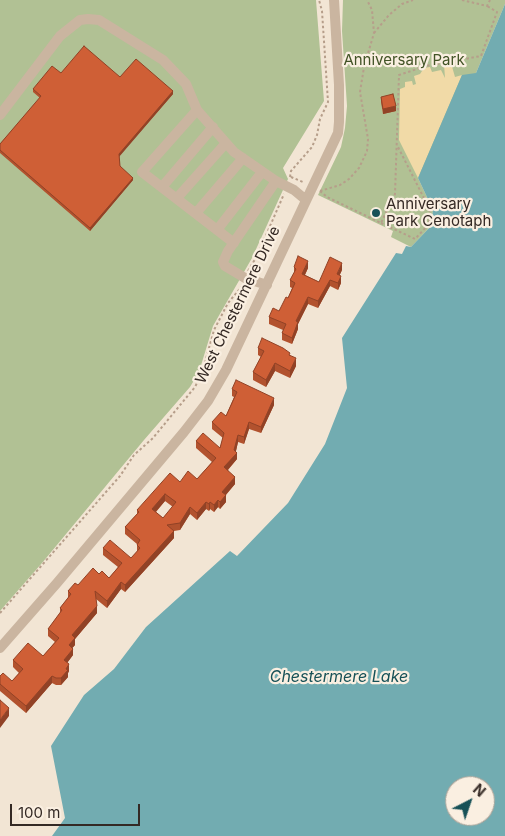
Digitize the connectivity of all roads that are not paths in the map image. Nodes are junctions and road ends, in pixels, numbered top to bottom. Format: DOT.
graph roads {
  1 [pos="334,0"];
  2 [pos="197,110"];
  3 [pos="0,115"];
  4 [pos="213,127"];
  5 [pos="226,143"];
  6 [pos="244,158"];
  7 [pos="262,172"];
  8 [pos="276,181"];
  9 [pos="162,187"];
  10 [pos="177,198"];
  11 [pos="306,200"];
  12 [pos="196,213"];
  13 [pos="217,230"];
  14 [pos="234,242"];
  15 [pos="267,285"];
  16 [pos="0,648"];
  1 -- 11 [label="street, West Chestermere Drive"];
  2 -- 3 [label="street"];
  2 -- 4 [label="street"];
  2 -- 9 [label="street"];
  4 -- 5 [label="street"];
  4 -- 9 [label="street"];
  5 -- 6 [label="street"];
  5 -- 10 [label="street"];
  6 -- 7 [label="street"];
  6 -- 12 [label="street"];
  7 -- 8 [label="street"];
  7 -- 13 [label="street"];
  8 -- 11 [label="street"];
  8 -- 14 [label="street"];
  9 -- 10 [label="street"];
  10 -- 12 [label="street"];
  11 -- 15 [label="street, West Chestermere Drive"];
  12 -- 13 [label="street"];
  13 -- 14 [label="street"];
  14 -- 15 [label="street"];
  15 -- 16 [label="street, West Chestermere Drive"];
}
